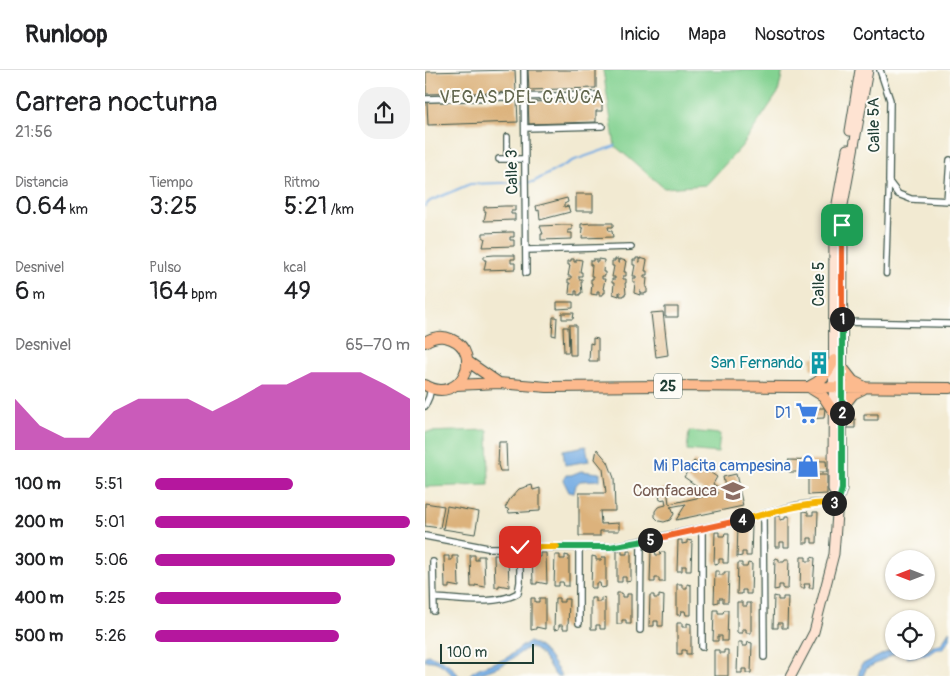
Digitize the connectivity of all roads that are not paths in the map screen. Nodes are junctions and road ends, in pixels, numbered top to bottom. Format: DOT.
graph roads {
  1 [pos="524,70"];
  2 [pos="860,70"];
  3 [pos="868,70"];
  4 [pos="880,70"];
  5 [pos="596,95"];
  6 [pos="524,96"];
  7 [pos="425,99"];
  8 [pos="602,126"];
  9 [pos="525,128"];
  10 [pos="507,137"];
  11 [pos="525,158"];
  12 [pos="499,159"];
  13 [pos="507,159"];
  14 [pos="950,160"];
  15 [pos="889,182"];
  16 [pos="949,201"];
  17 [pos="631,247"];
  18 [pos="526,250"];
  19 [pos="526,273"];
  20 [pos="886,274"];
  21 [pos="842,322"];
  22 [pos="950,324"];
  23 [pos="425,342"];
  24 [pos="467,361"];
  25 [pos="838,363"];
  26 [pos="499,383"];
  27 [pos="456,385"];
  28 [pos="428,386"];
  29 [pos="806,387"];
  30 [pos="838,387"];
  31 [pos="869,387"];
  32 [pos="950,388"];
  33 [pos="425,406"];
  34 [pos="837,410"];
  35 [pos="838,501"];
  36 [pos="763,515"];
  37 [pos="702,529"];
  38 [pos="425,536"];
  39 [pos="641,542"];
  40 [pos="520,547"];
  41 [pos="579,547"];
  42 [pos="433,562"];
  43 [pos="434,598"];
  44 [pos="434,611"];
  45 [pos="579,623"];
  46 [pos="640,630"];
  47 [pos="702,647"];
  48 [pos="765,657"];
  49 [pos="791,676"];
  1 -- 6 [label="street, Calle 3"];
  2 -- 25 [label="main road, Calle 5"];
  3 -- 21 [label="main road, Calle 5"];
  4 -- 15 [label="street, Calle 5A"];
  5 -- 6 [label="street"];
  6 -- 7 [label="street"];
  6 -- 9 [label="street, Calle 3"];
  8 -- 9 [label="street"];
  9 -- 11 [label="street, Calle 3"];
  10 -- 13 [label="street"];
  11 -- 13 [label="street"];
  11 -- 18 [label="street, Calle 3"];
  12 -- 13 [label="street"];
  14 -- 16 [label="street"];
  15 -- 16 [label="street"];
  15 -- 20 [label="street, Calle 5A"];
  17 -- 18 [label="street"];
  18 -- 19 [label="street, Calle 3"];
  21 -- 22 [label="street"];
  21 -- 25 [label="main road, Calle 5"];
  23 -- 24 [label="highway"];
  24 -- 26 [label="highway, 25"];
  24 -- 27 [label="highway"];
  25 -- 29 [label="highway"];
  25 -- 30 [label="main road, Calle 5"];
  25 -- 31 [label="highway"];
  26 -- 27 [label="highway, 25"];
  26 -- 29 [label="highway, 25"];
  27 -- 28 [label="highway"];
  28 -- 33 [label="street"];
  29 -- 30 [label="highway, 25"];
  29 -- 34 [label="highway"];
  30 -- 31 [label="highway, 25"];
  30 -- 34 [label="main road, Calle 5"];
  31 -- 32 [label="highway, 25"];
  31 -- 34 [label="highway"];
  34 -- 35 [label="main road, Calle 5"];
  35 -- 36 [label="street"];
  35 -- 49 [label="main road, Calle 5"];
  36 -- 37 [label="street"];
  36 -- 48 [label="street"];
  37 -- 39 [label="street"];
  37 -- 47 [label="street"];
  38 -- 40 [label="street"];
  39 -- 41 [label="street"];
  39 -- 46 [label="street"];
  40 -- 41 [label="street"];
  40 -- 43 [label="street"];
  41 -- 45 [label="street"];
  42 -- 43 [label="street"];
  43 -- 44 [label="street"];
}
